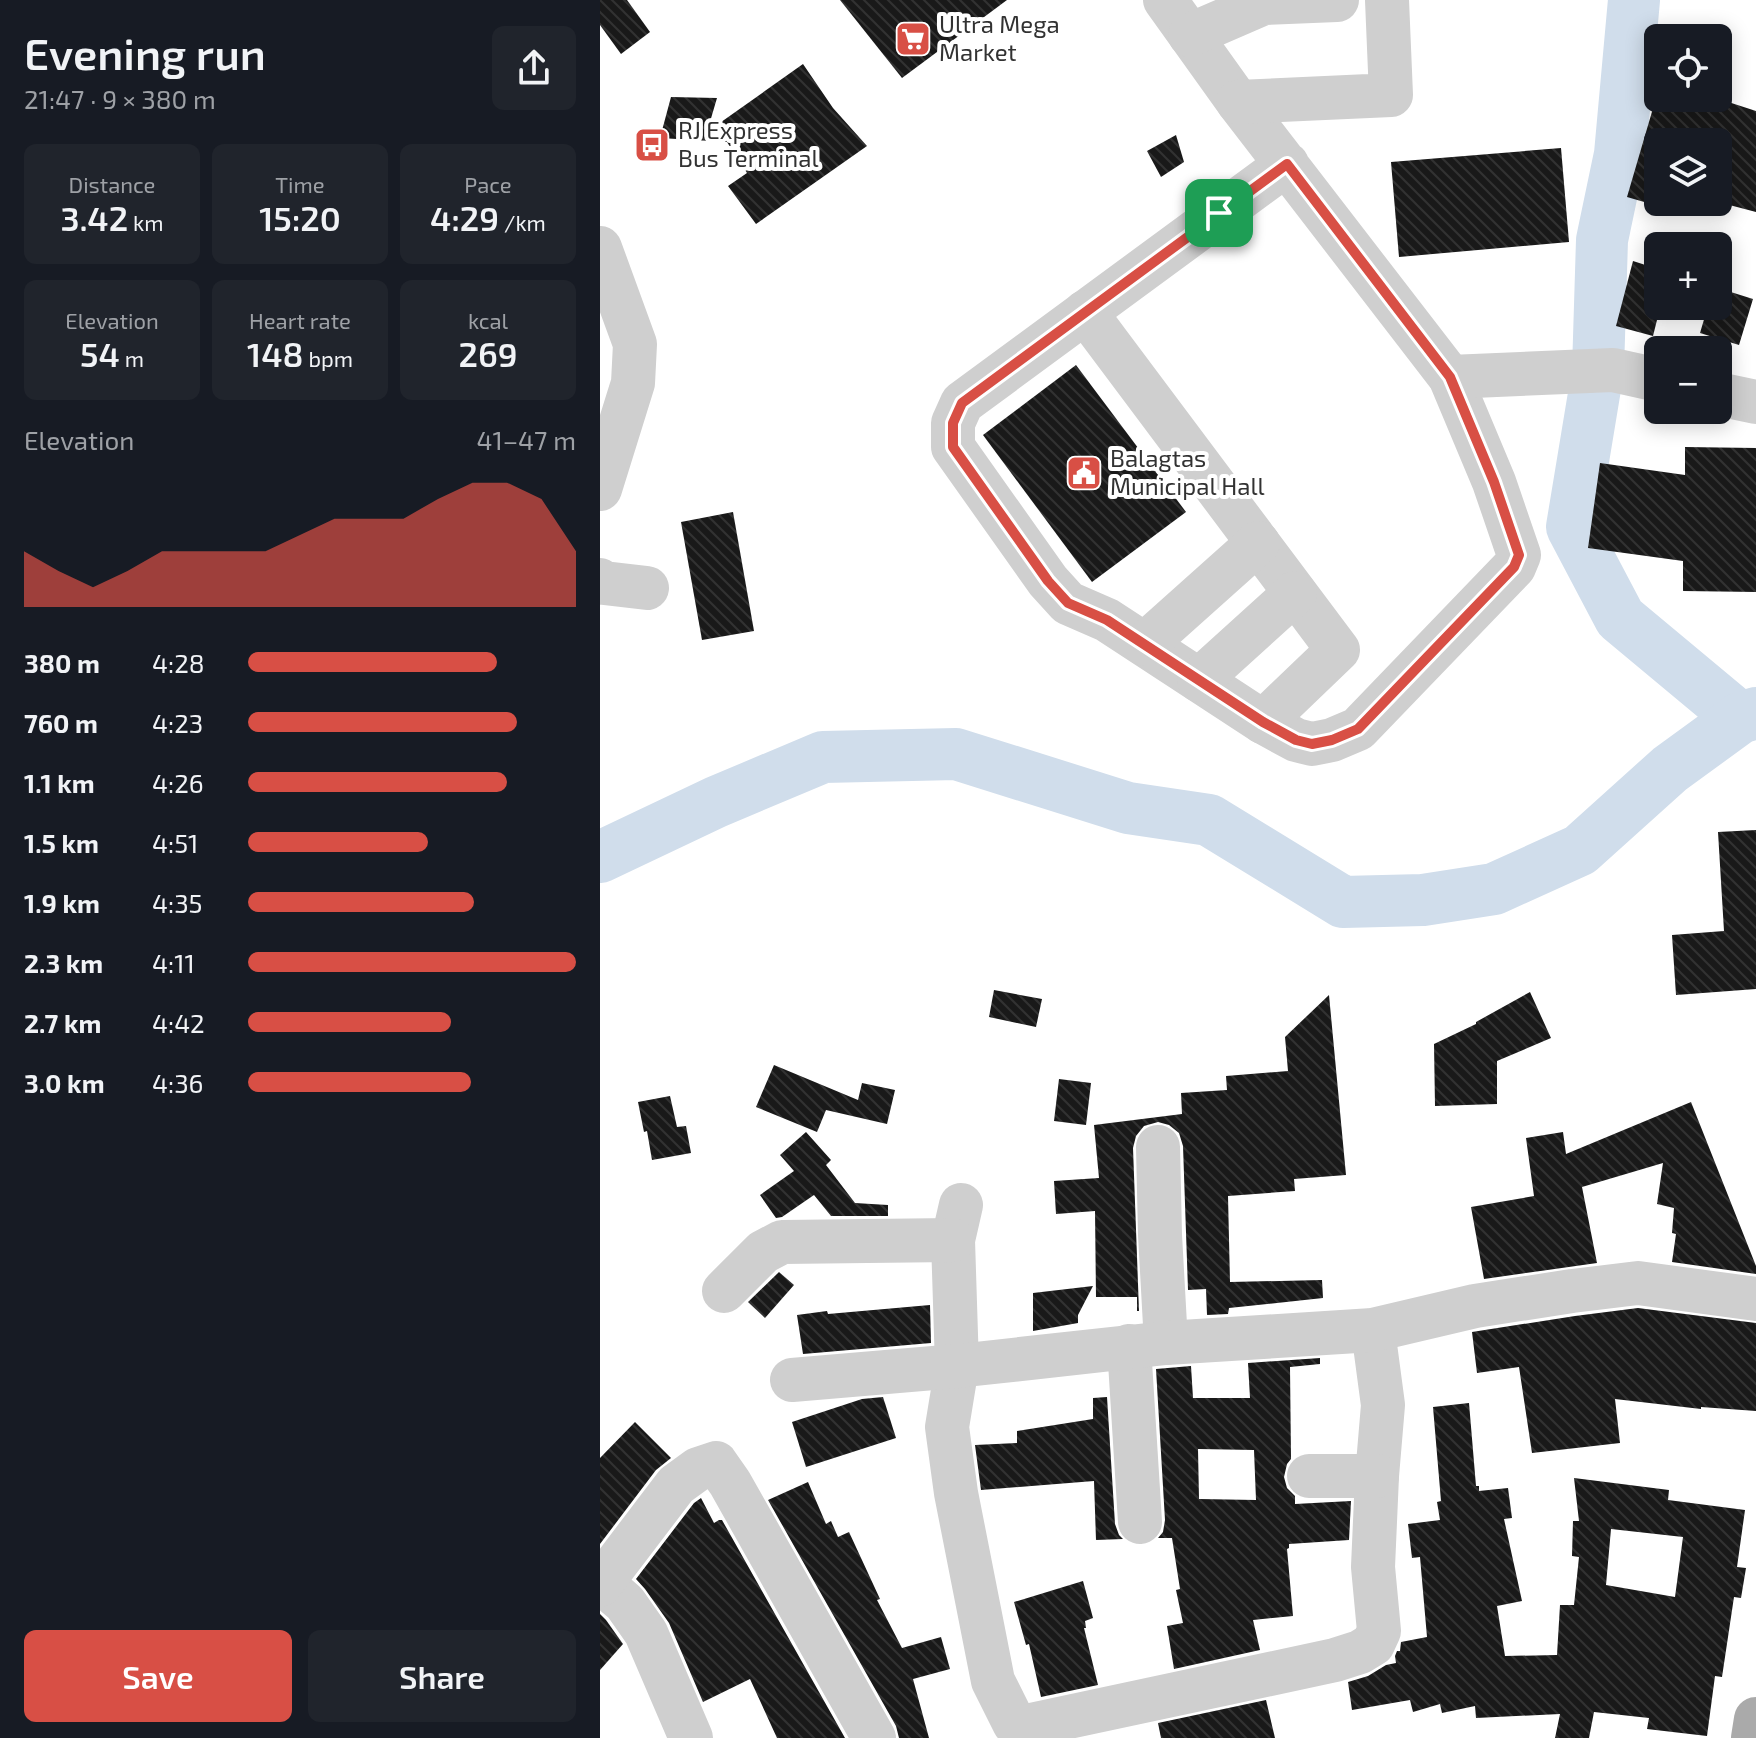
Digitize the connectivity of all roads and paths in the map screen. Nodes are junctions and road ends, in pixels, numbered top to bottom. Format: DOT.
graph roads {
  1 [pos="1337,0"];
  2 [pos="1387,0"];
  3 [pos="1178,17"];
  4 [pos="1238,102"];
  5 [pos="1287,164"];
  6 [pos="600,248"];
  7 [pos="1085,312"];
  8 [pos="1450,377"];
  9 [pos="1644,377"];
  10 [pos="1732,397"];
  11 [pos="1756,402"];
  12 [pos="600,489"];
  13 [pos="1258,543"];
  14 [pos="600,580"];
  15 [pos="647,588"];
  16 [pos="1295,593"];
  17 [pos="1145,644"];
  18 [pos="1199,680"];
  19 [pos="1263,722"];
  20 [pos="1158,1147"];
  21 [pos="724,1291"];
  22 [pos="1756,1299"];
  23 [pos="1373,1330"];
  24 [pos="1147,1345"];
  25 [pos="957,1366"];
  26 [pos="792,1380"];
  27 [pos="1309,1476"];
  28 [pos="1377,1476"];
  29 [pos="1140,1522"];
  30 [pos="601,1584"];
  31 [pos="1756,1719"];
  32 [pos="691,1738"];
  33 [pos="874,1738"];
  34 [pos="1753,1738"];
  1 -- 3 [label="street"];
  2 -- 4 [label="street"];
  3 -- 4 [label="street"];
  4 -- 5 [label="street"];
  5 -- 7 [label="street"];
  5 -- 8 [label="street"];
  6 -- 12 [label="street"];
  7 -- 13 [label="street"];
  7 -- 17 [label="street"];
  8 -- 9 [label="street"];
  8 -- 19 [label="street"];
  10 -- 11 [label="street"];
  13 -- 16 [label="street"];
  13 -- 17 [label="street"];
  14 -- 15 [label="street"];
  16 -- 18 [label="street"];
  16 -- 19 [label="street"];
  17 -- 18 [label="street"];
  18 -- 19 [label="street"];
  20 -- 24 [label="street"];
  21 -- 25 [label="street"];
  22 -- 23 [label="street"];
  23 -- 24 [label="street"];
  23 -- 28 [label="street"];
  24 -- 25 [label="street"];
  24 -- 29 [label="street"];
  25 -- 26 [label="street"];
  25 -- 28 [label="street"];
  27 -- 28 [label="street"];
  30 -- 32 [label="street"];
  30 -- 33 [label="street"];
  31 -- 34 [label="main road"];
}
